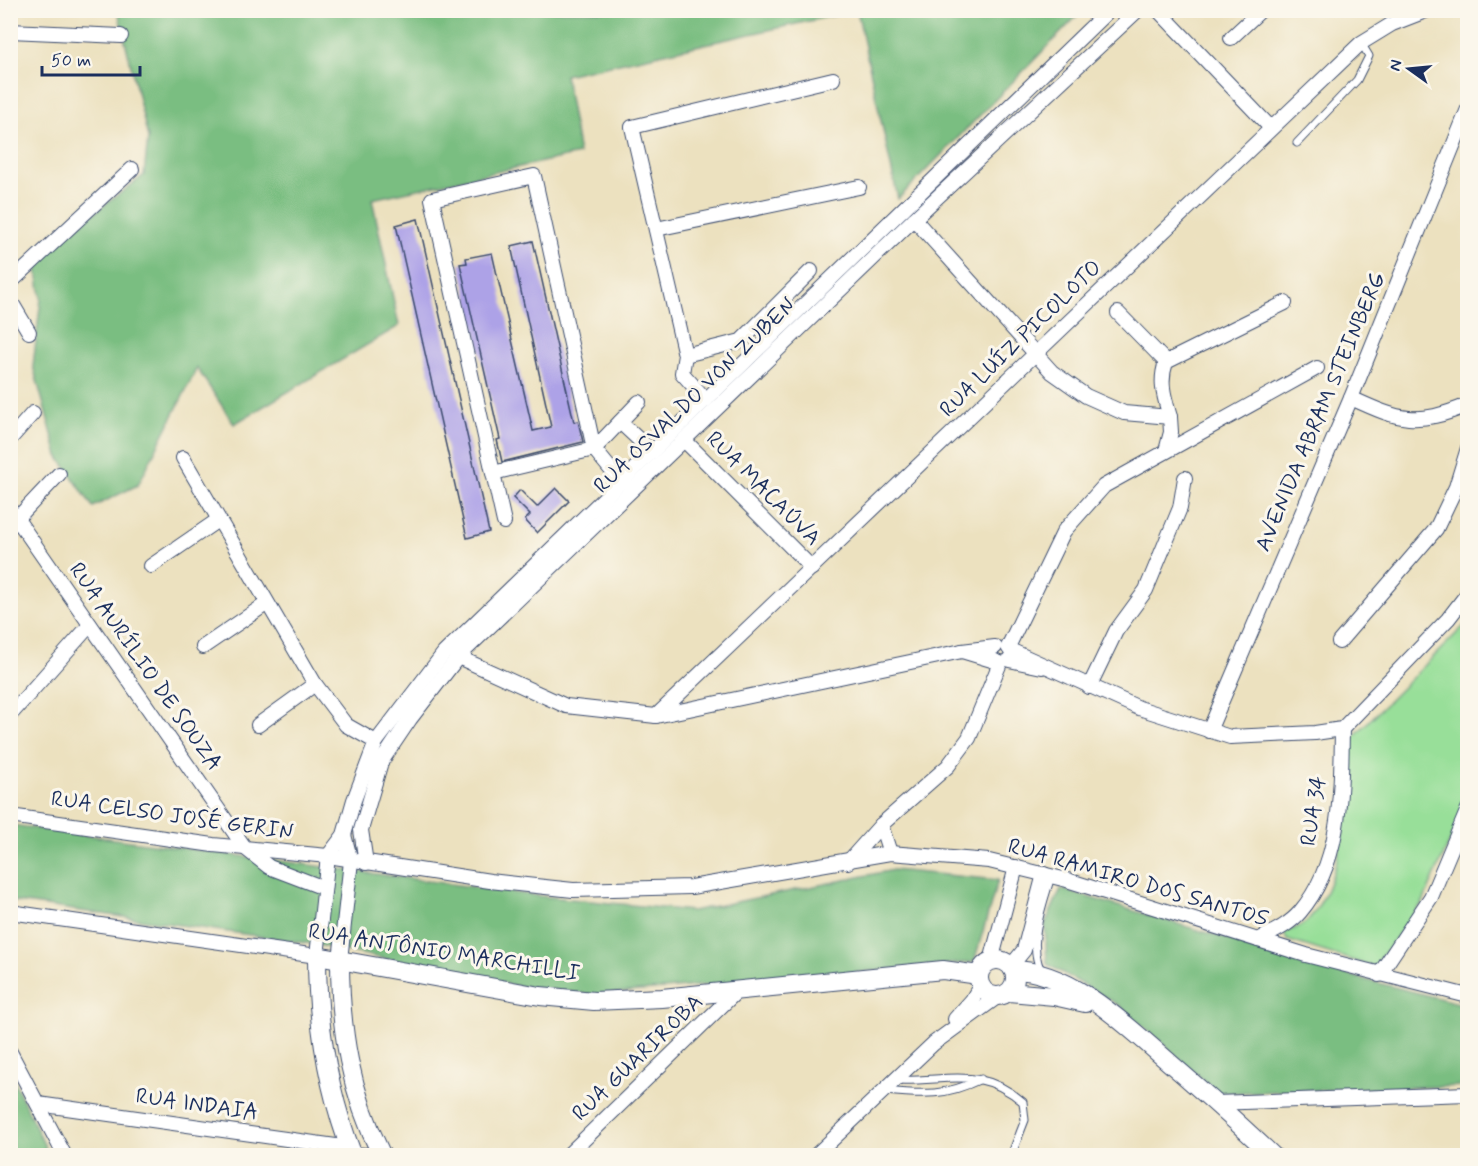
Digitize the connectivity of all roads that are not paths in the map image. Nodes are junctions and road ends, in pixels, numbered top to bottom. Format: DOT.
graph roads {
  1 [pos="1109,10"];
  2 [pos="1138,10"];
  3 [pos="1158,10"];
  4 [pos="1261,10"];
  5 [pos="1428,10"];
  6 [pos="10,31"];
  7 [pos="122,36"];
  8 [pos="1231,38"];
  9 [pos="1361,43"];
  10 [pos="833,79"];
  11 [pos="1467,109"];
  12 [pos="1270,127"];
  13 [pos="1297,143"];
  14 [pos="132,169"];
  15 [pos="859,187"];
  16 [pos="914,219"];
  17 [pos="656,229"];
  18 [pos="811,271"];
  19 [pos="10,283"];
  20 [pos="10,300"];
  21 [pos="1285,303"];
  22 [pos="1118,313"];
  23 [pos="29,332"];
  24 [pos="1036,354"];
  25 [pos="685,355"];
  26 [pos="1166,362"];
  27 [pos="1317,368"];
  28 [pos="1352,398"];
  29 [pos="706,400"];
  30 [pos="639,402"];
  31 [pos="1467,405"];
  32 [pos="33,413"];
  33 [pos="1170,417"];
  34 [pos="620,422"];
  35 [pos="10,439"];
  36 [pos="684,440"];
  37 [pos="594,448"];
  38 [pos="1467,448"];
  39 [pos="1166,451"];
  40 [pos="652,452"];
  41 [pos="183,458"];
  42 [pos="59,474"];
  43 [pos="493,474"];
  44 [pos="1185,478"];
  45 [pos="621,482"];
  46 [pos="13,518"];
  47 [pos="218,520"];
  48 [pos="504,522"];
  49 [pos="151,566"];
  50 [pos="812,568"];
  51 [pos="1467,593"];
  52 [pos="266,604"];
  53 [pos="90,625"];
  54 [pos="1340,642"];
  55 [pos="203,647"];
  56 [pos="1003,655"];
  57 [pos="458,657"];
  58 [pos="315,684"];
  59 [pos="1089,687"];
  60 [pos="10,715"];
  61 [pos="656,716"];
  62 [pos="258,725"];
  63 [pos="1342,729"];
  64 [pos="1209,730"];
  65 [pos="376,741"];
  66 [pos="1467,809"];
  67 [pos="10,816"];
  68 [pos="881,825"];
  69 [pos="344,835"];
  70 [pos="245,848"];
  71 [pos="890,853"];
  72 [pos="328,856"];
  73 [pos="351,861"];
  74 [pos="848,862"];
  75 [pos="366,863"];
  76 [pos="1016,867"];
  77 [pos="1044,874"];
  78 [pos="324,888"];
  79 [pos="10,912"];
  80 [pos="1258,940"];
  81 [pos="317,956"];
  82 [pos="340,960"];
  83 [pos="997,970"];
  84 [pos="1379,975"];
  85 [pos="1054,980"];
  86 [pos="738,990"];
  87 [pos="1003,994"];
  88 [pos="1467,996"];
  89 [pos="1107,1009"];
  90 [pos="934,1043"];
  91 [pos="10,1052"];
  92 [pos="981,1079"];
  93 [pos="892,1080"];
  94 [pos="882,1090"];
  95 [pos="1467,1094"];
  96 [pos="1216,1103"];
  97 [pos="38,1104"];
  98 [pos="352,1152"];
  99 [pos="65,1155"];
  100 [pos="383,1155"];
  101 [pos="567,1155"];
  102 [pos="815,1155"];
  103 [pos="1011,1155"];
  104 [pos="1273,1155"];
  1 -- 29 [label="street, RUA OSVALDO VON ZUBEN"];
  2 -- 16 [label="street, RUA OSVALDO VON ZUBEN"];
  3 -- 12 [label="street"];
  4 -- 8 [label="street"];
  5 -- 9 [label="street, RUA LUÍZ PICOLOTO"];
  6 -- 7 [label="street"];
  9 -- 12 [label="street, RUA LUÍZ PICOLOTO"];
  9 -- 13 [label="lane"];
  10 -- 17 [label="street"];
  11 -- 28 [label="street, AVENIDA ABRAM STEINBERG"];
  12 -- 24 [label="street, RUA LUÍZ PICOLOTO"];
  14 -- 19 [label="street"];
  15 -- 17 [label="street"];
  16 -- 24 [label="street"];
  16 -- 36 [label="street, RUA OSVALDO VON ZUBEN"];
  17 -- 25 [label="street"];
  18 -- 25 [label="street"];
  20 -- 23 [label="street"];
  21 -- 26 [label="street"];
  22 -- 26 [label="street"];
  24 -- 33 [label="street"];
  24 -- 50 [label="street, RUA LUÍZ PICOLOTO"];
  25 -- 29 [label="street"];
  26 -- 33 [label="street"];
  27 -- 39 [label="street"];
  28 -- 31 [label="street"];
  28 -- 64 [label="street, AVENIDA ABRAM STEINBERG"];
  29 -- 40 [label="street, RUA OSVALDO VON ZUBEN"];
  30 -- 34 [label="street"];
  32 -- 35 [label="street"];
  33 -- 39 [label="street"];
  34 -- 37 [label="street"];
  34 -- 40 [label="street"];
  36 -- 50 [label="street, RUA MACAÚVA"];
  36 -- 57 [label="street, RUA OSVALDO VON ZUBEN"];
  37 -- 43 [label="street"];
  37 -- 43 [label="street"];
  37 -- 45 [label="street"];
  38 -- 54 [label="street"];
  39 -- 56 [label="street"];
  40 -- 45 [label="street, RUA OSVALDO VON ZUBEN"];
  41 -- 47 [label="street"];
  42 -- 46 [label="street"];
  43 -- 48 [label="street"];
  44 -- 59 [label="street"];
  45 -- 65 [label="street, RUA OSVALDO VON ZUBEN"];
  46 -- 53 [label="street, RUA AURÍLIO DE SOUZA"];
  47 -- 49 [label="street"];
  47 -- 52 [label="street"];
  50 -- 61 [label="street, RUA LUÍZ PICOLOTO"];
  51 -- 63 [label="street"];
  52 -- 55 [label="street"];
  52 -- 58 [label="street"];
  53 -- 60 [label="street"];
  53 -- 70 [label="street, RUA AURÍLIO DE SOUZA"];
  56 -- 59 [label="street"];
  56 -- 61 [label="street"];
  56 -- 68 [label="street"];
  57 -- 61 [label="street"];
  57 -- 75 [label="street, RUA OSVALDO VON ZUBEN"];
  58 -- 62 [label="street"];
  58 -- 65 [label="street"];
  59 -- 64 [label="street"];
  63 -- 64 [label="street"];
  63 -- 80 [label="street, RUA 34"];
  65 -- 69 [label="street, RUA OSVALDO VON ZUBEN"];
  66 -- 84 [label="street"];
  67 -- 70 [label="street, RUA CELSO JOSÉ GERIN"];
  68 -- 71 [label="street"];
  68 -- 74 [label="street"];
  69 -- 72 [label="street, RUA OSVALDO VON ZUBEN"];
  69 -- 73 [label="street"];
  70 -- 72 [label="street, RUA CELSO JOSÉ GERIN"];
  70 -- 78 [label="street"];
  71 -- 74 [label="street, RUA RAMIRO DOS SANTOS"];
  71 -- 76 [label="street, RUA RAMIRO DOS SANTOS"];
  72 -- 73 [label="street, RUA RAMIRO DOS SANTOS"];
  72 -- 78 [label="street"];
  73 -- 75 [label="street, RUA RAMIRO DOS SANTOS"];
  73 -- 82 [label="street"];
  74 -- 75 [label="street, RUA RAMIRO DOS SANTOS"];
  76 -- 77 [label="street, RUA RAMIRO DOS SANTOS"];
  76 -- 83 [label="street"];
  77 -- 80 [label="street, RUA RAMIRO DOS SANTOS"];
  77 -- 83 [label="street"];
  77 -- 85 [label="lane"];
  78 -- 81 [label="street"];
  79 -- 81 [label="street, RUA ANTÔNIO MARCHILLI"];
  80 -- 84 [label="street, RUA RAMIRO DOS SANTOS"];
  81 -- 82 [label="street, RUA ANTÔNIO MARCHILLI"];
  81 -- 98 [label="street"];
  82 -- 86 [label="street, RUA ANTÔNIO MARCHILLI"];
  82 -- 100 [label="street"];
  83 -- 85 [label="street, RUA ANTÔNIO MARCHILLI"];
  83 -- 86 [label="street, RUA ANTÔNIO MARCHILLI"];
  83 -- 87 [label="street"];
  83 -- 87 [label="street"];
  83 -- 90 [label="street"];
  84 -- 88 [label="street, RUA RAMIRO DOS SANTOS"];
  85 -- 89 [label="street, RUA ANTÔNIO MARCHILLI"];
  86 -- 101 [label="street, RUA GUARIROBA"];
  87 -- 89 [label="street, RUA ANTÔNIO MARCHILLI"];
  87 -- 90 [label="street"];
  89 -- 96 [label="street, RUA ANTÔNIO MARCHILLI"];
  90 -- 93 [label="street"];
  91 -- 97 [label="street"];
  92 -- 93 [label="lane"];
  92 -- 94 [label="lane"];
  92 -- 103 [label="lane"];
  93 -- 94 [label="street"];
  94 -- 102 [label="street"];
  95 -- 96 [label="street"];
  96 -- 104 [label="street, RUA ANTÔNIO MARCHILLI"];
  97 -- 98 [label="street, RUA INDAIA"];
  97 -- 99 [label="street"];
  98 -- 100 [label="street, RUA INDAIA"];
}
